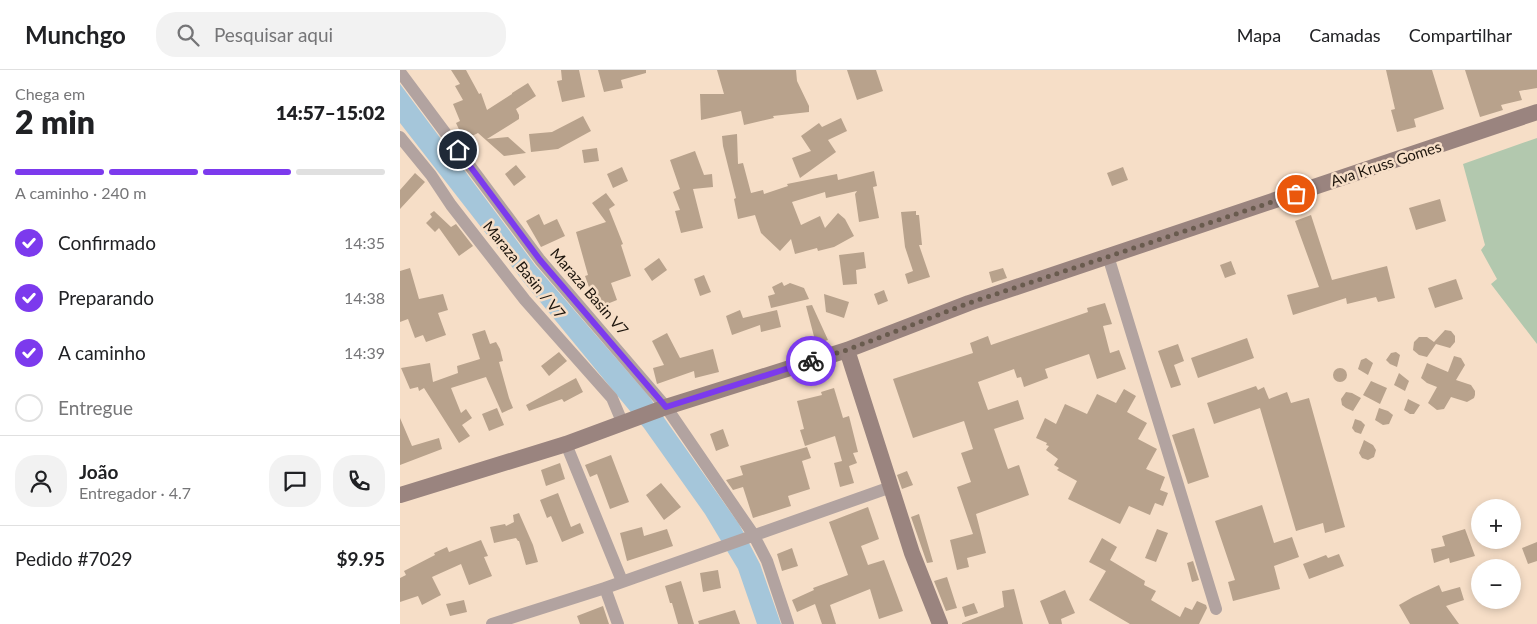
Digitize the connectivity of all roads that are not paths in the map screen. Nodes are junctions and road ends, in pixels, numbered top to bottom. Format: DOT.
graph roads {
  1 [pos="400,72"];
  2 [pos="1537,112"];
  3 [pos="400,137"];
  4 [pos="1108,256"];
  5 [pos="847,350"];
  6 [pos="666,407"];
  7 [pos="624,424"];
  8 [pos="566,444"];
  9 [pos="891,486"];
  10 [pos="400,495"];
  11 [pos="753,534"];
  12 [pos="622,581"];
  13 [pos="605,588"];
  14 [pos="1216,609"];
  15 [pos="492,624"];
  16 [pos="618,624"];
  17 [pos="788,624"];
  18 [pos="940,624"];
  1 -- 6 [label="street, Maraza Basin V7"];
  2 -- 4 [label="street, Ava Kruss Gomes"];
  3 -- 7 [label="street, Maraza Basin / V7"];
  4 -- 5 [label="street, Ava Kruss Gomes"];
  4 -- 14 [label="street"];
  5 -- 6 [label="street, Ava Kruss Gomes"];
  5 -- 9 [label="street"];
  6 -- 7 [label="street, Ava Kruss Gomes"];
  6 -- 11 [label="street, Maraza Basin V7"];
  7 -- 8 [label="street, Ava Kruss Gomes"];
  8 -- 10 [label="street, Ava Kruss Gomes"];
  8 -- 12 [label="street"];
  9 -- 11 [label="street"];
  9 -- 18 [label="street"];
  11 -- 12 [label="street"];
  11 -- 17 [label="street, Maraza Basin V7"];
  12 -- 13 [label="street"];
  13 -- 15 [label="street"];
  13 -- 16 [label="street"];
}
